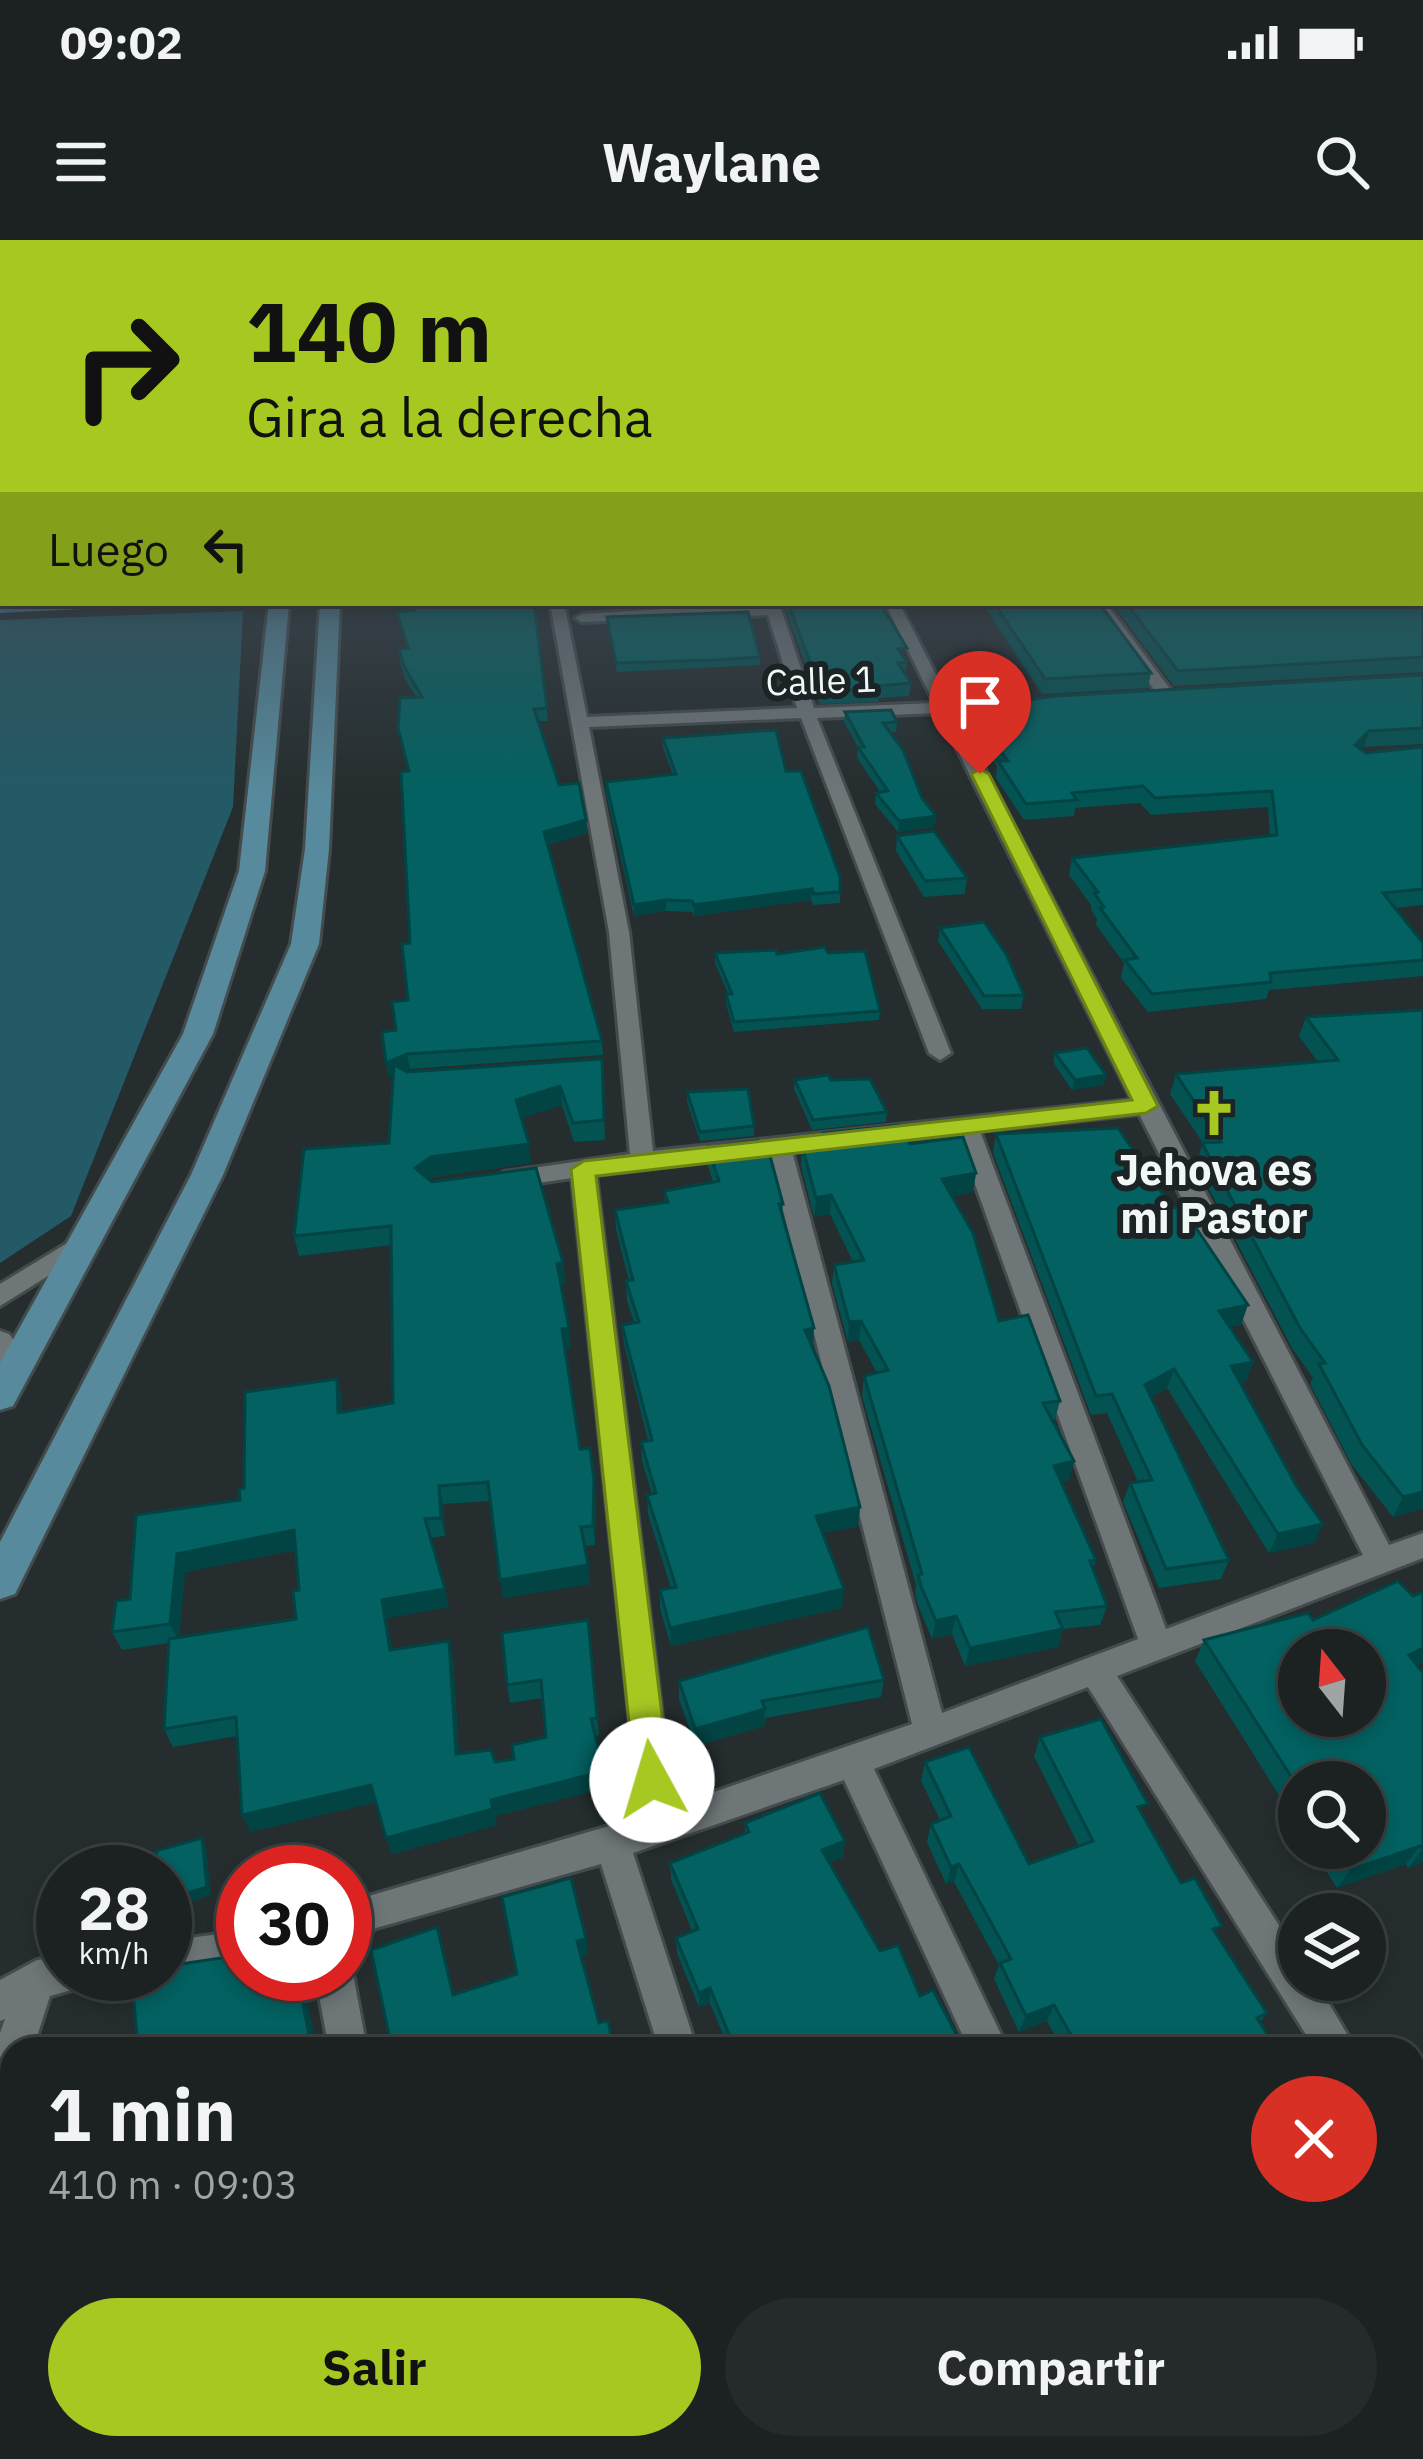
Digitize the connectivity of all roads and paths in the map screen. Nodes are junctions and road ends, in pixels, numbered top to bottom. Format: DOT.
graph roads {
  1 [pos="279,606"];
  2 [pos="330,606"];
  3 [pos="773,606"];
  4 [pos="894,606"];
  5 [pos="1100,606"];
  6 [pos="570,610"];
  7 [pos="1188,695"];
  8 [pos="1167,696"];
  9 [pos="1146,698"];
  10 [pos="1017,705"];
  11 [pos="947,709"];
  12 [pos="807,713"];
  13 [pos="580,722"];
  14 [pos="940,1053"];
  15 [pos="1146,1106"];
  16 [pos="967,1127"];
  17 [pos="779,1147"];
  18 [pos="642,1160"];
  19 [pos="584,1169"];
  20 [pos="481,1183"];
  21 [pos="89,1238"];
  22 [pos="0,1297"];
  23 [pos="0,1341"];
  24 [pos="0,1395"];
  25 [pos="1423,1545"];
  26 [pos="1381,1559"];
  27 [pos="0,1582"];
  28 [pos="1156,1645"];
  29 [pos="1095,1670"];
  30 [pos="931,1733"];
  31 [pos="854,1762"];
  32 [pos="658,1827"];
  33 [pos="611,1844"];
  34 [pos="372,1912"];
  35 [pos="36,1984"];
  36 [pos="40,2001"];
  37 [pos="339,2001"];
  38 [pos="0,2002"];
  39 [pos="21,2037"];
  40 [pos="346,2037"];
  41 [pos="674,2037"];
  42 [pos="983,2037"];
  43 [pos="1329,2037"];
  1 -- 21 [label="street"];
  2 -- 27 [label="street"];
  3 -- 6 [label="street"];
  3 -- 12 [label="street"];
  4 -- 11 [label="street"];
  5 -- 8 [label="street"];
  6 -- 13 [label="street"];
  7 -- 8 [label="street"];
  8 -- 9 [label="street"];
  10 -- 11 [label="street, Calle 1"];
  11 -- 12 [label="street, Calle 1"];
  11 -- 15 [label="street"];
  12 -- 13 [label="street, Calle 1"];
  12 -- 14 [label="street"];
  13 -- 18 [label="street"];
  15 -- 16 [label="street"];
  15 -- 26 [label="street"];
  16 -- 17 [label="street"];
  16 -- 28 [label="street"];
  17 -- 18 [label="street"];
  17 -- 30 [label="street"];
  18 -- 19 [label="street"];
  19 -- 20 [label="street"];
  19 -- 32 [label="street"];
  21 -- 22 [label="street"];
  21 -- 24 [label="street"];
  23 -- 24 [label="street"];
  25 -- 26 [label="street"];
  26 -- 28 [label="street"];
  28 -- 29 [label="street"];
  29 -- 30 [label="street"];
  29 -- 43 [label="street"];
  30 -- 31 [label="street"];
  31 -- 32 [label="street"];
  31 -- 42 [label="street"];
  32 -- 33 [label="street"];
  33 -- 34 [label="street"];
  33 -- 41 [label="street"];
  35 -- 38 [label="street"];
  36 -- 39 [label="street"];
  37 -- 40 [label="street"];
}
